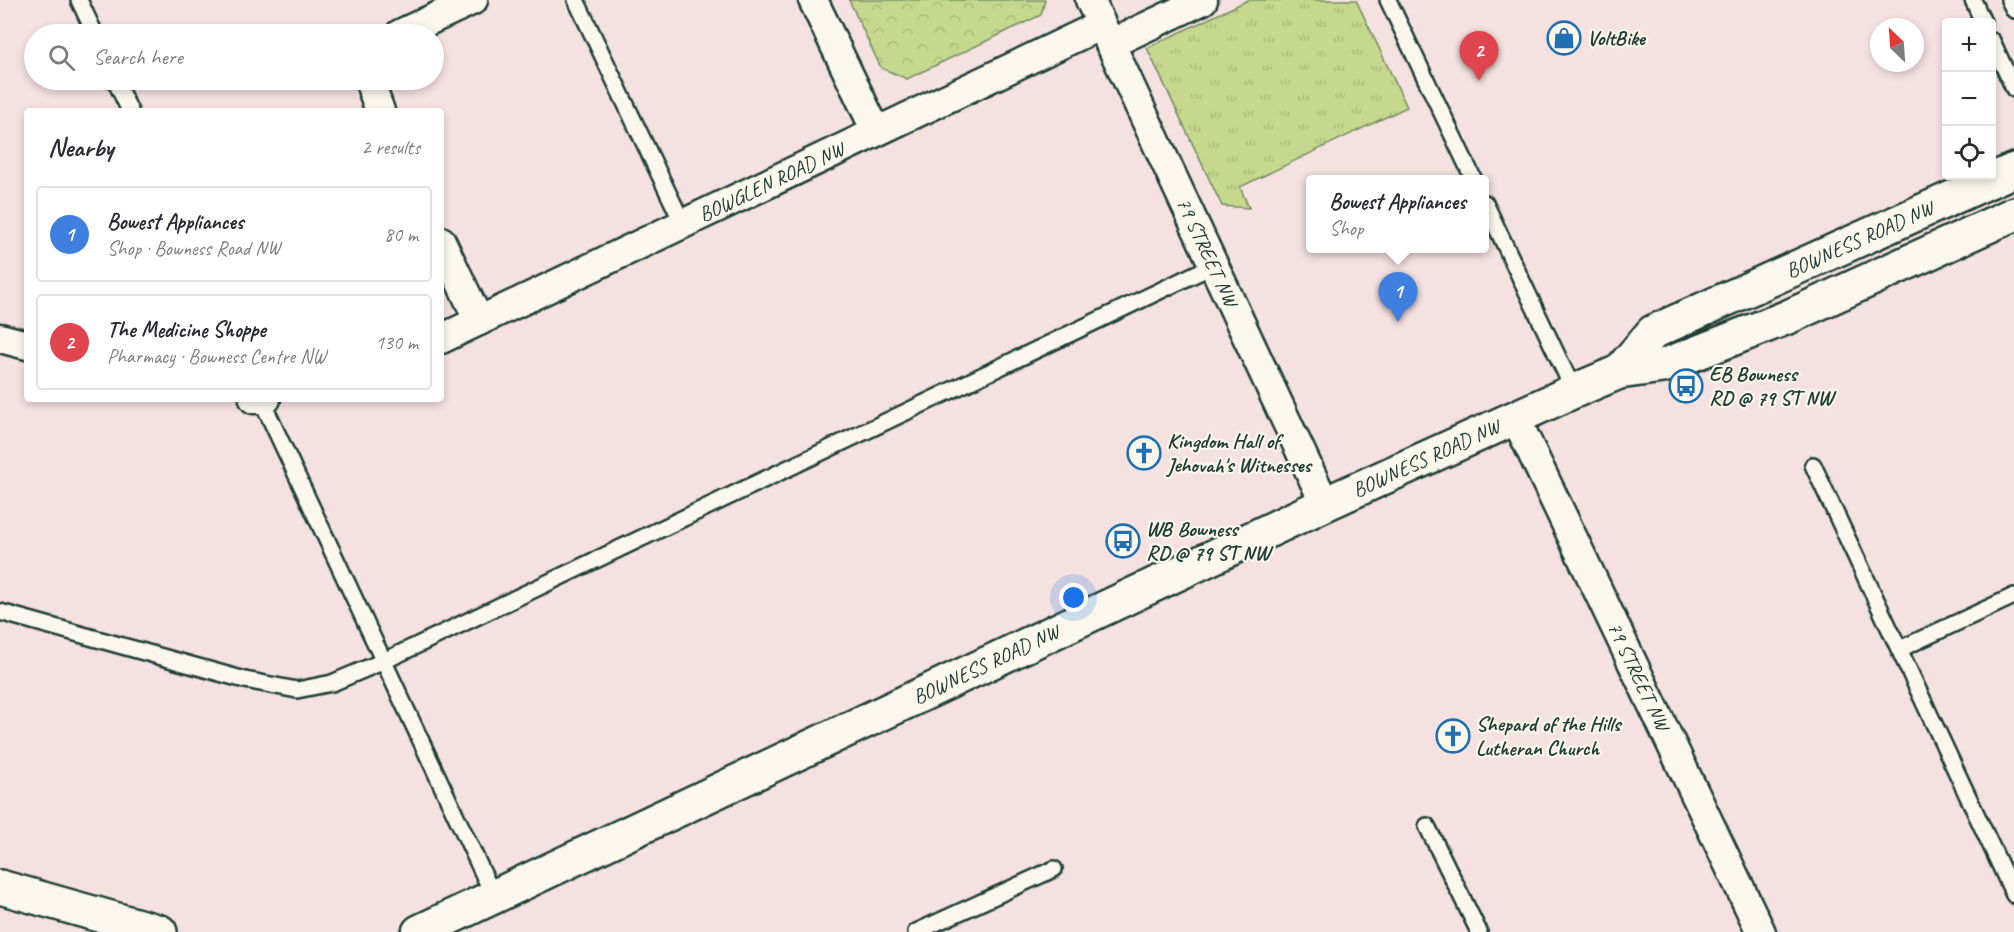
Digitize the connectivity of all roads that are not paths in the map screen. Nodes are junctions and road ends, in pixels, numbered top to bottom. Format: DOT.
graph roads {
  1 [pos="79,0"];
  2 [pos="473,0"];
  3 [pos="576,0"];
  4 [pos="813,0"];
  5 [pos="1203,0"];
  6 [pos="1388,0"];
  7 [pos="1973,0"];
  8 [pos="2009,0"];
  9 [pos="2014,10"];
  10 [pos="1981,18"];
  11 [pos="1100,23"];
  12 [pos="90,24"];
  13 [pos="421,24"];
  14 [pos="1996,49"];
  15 [pos="2014,89"];
  16 [pos="120,90"];
  17 [pos="373,90"];
  18 [pos="129,108"];
  19 [pos="379,108"];
  20 [pos="876,131"];
  21 [pos="2014,170"];
  22 [pos="1472,175"];
  23 [pos="1489,211"];
  24 [pos="2014,214"];
  25 [pos="683,224"];
  26 [pos="444,247"];
  27 [pos="1214,265"];
  28 [pos="479,321"];
  29 [pos="0,338"];
  30 [pos="444,338"];
  31 [pos="24,344"];
  32 [pos="1619,372"];
  33 [pos="1574,391"];
  34 [pos="262,402"];
  35 [pos="1516,419"];
  36 [pos="1813,465"];
  37 [pos="1325,504"];
  38 [pos="2014,596"];
  39 [pos="0,612"];
  40 [pos="1900,650"];
  41 [pos="384,661"];
  42 [pos="1427,826"];
  43 [pos="1054,869"];
  44 [pos="0,886"];
  45 [pos="2014,895"];
  46 [pos="494,897"];
  47 [pos="160,932"];
  48 [pos="419,932"];
  49 [pos="916,932"];
  50 [pos="1479,932"];
  51 [pos="1761,932"];
  1 -- 12 [label="lane"];
  2 -- 13 [label="street"];
  3 -- 25 [label="lane"];
  4 -- 20 [label="street"];
  5 -- 11 [label="street, BOWGLEN ROAD NW"];
  6 -- 22 [label="lane"];
  7 -- 10 [label="lane"];
  8 -- 9 [label="lane"];
  11 -- 20 [label="street, BOWGLEN ROAD NW"];
  11 -- 27 [label="street, 79 STREET NW"];
  14 -- 15 [label="lane"];
  16 -- 18 [label="lane"];
  17 -- 19 [label="street"];
  20 -- 25 [label="street, BOWGLEN ROAD NW"];
  21 -- 32 [label="street, BOWNESS ROAD NW"];
  23 -- 33 [label="lane"];
  24 -- 32 [label="street, BOWNESS ROAD NW"];
  25 -- 28 [label="street, BOWGLEN ROAD NW"];
  26 -- 28 [label="street"];
  27 -- 37 [label="street, 79 STREET NW"];
  27 -- 41 [label="lane"];
  28 -- 30 [label="street, BOWGLEN ROAD NW"];
  29 -- 31 [label="street"];
  32 -- 33 [label="street, BOWNESS ROAD NW"];
  33 -- 35 [label="street, BOWNESS ROAD NW"];
  34 -- 41 [label="lane"];
  35 -- 37 [label="street, BOWNESS ROAD NW"];
  35 -- 51 [label="street, 79 STREET NW"];
  36 -- 40 [label="lane"];
  37 -- 46 [label="street, BOWNESS ROAD NW"];
  38 -- 40 [label="lane"];
  39 -- 41 [label="lane"];
  40 -- 45 [label="lane"];
  41 -- 46 [label="lane"];
  42 -- 50 [label="lane"];
  43 -- 49 [label="lane"];
  44 -- 47 [label="street"];
  46 -- 48 [label="street, BOWNESS ROAD NW"];
}
